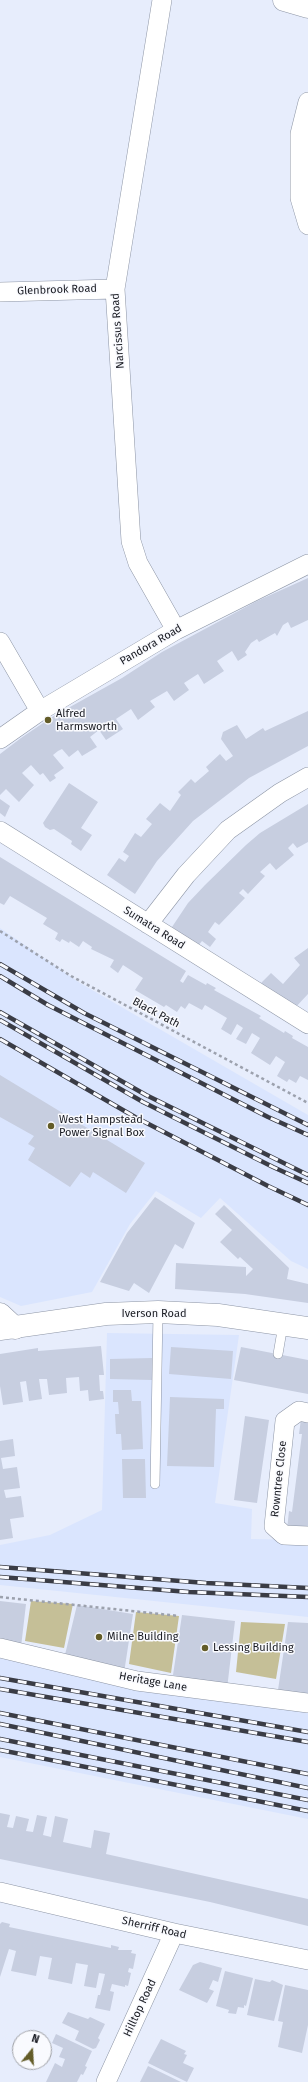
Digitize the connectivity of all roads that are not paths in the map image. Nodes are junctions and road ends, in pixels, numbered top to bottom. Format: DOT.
graph roads {
  1 [pos="162,0"];
  2 [pos="308,102"];
  3 [pos="308,225"];
  4 [pos="115,289"];
  5 [pos="0,292"];
  6 [pos="308,564"];
  7 [pos="176,630"];
  8 [pos="0,642"];
  9 [pos="40,711"];
  10 [pos="0,739"];
  11 [pos="308,778"];
  12 [pos="0,831"];
  13 [pos="148,924"];
  14 [pos="308,1024"];
  15 [pos="158,1312"];
  16 [pos="283,1323"];
  17 [pos="5,1324"];
  18 [pos="308,1328"];
  19 [pos="278,1354"];
  20 [pos="308,1413"];
  21 [pos="155,1484"];
  22 [pos="308,1536"];
  23 [pos="0,1648"];
  24 [pos="308,1703"];
  25 [pos="0,1892"];
  26 [pos="174,1933"];
  27 [pos="308,1960"];
  28 [pos="106,2082"];
  1 -- 4 [label="street, Narcissus Road"];
  2 -- 3 [label="street"];
  4 -- 5 [label="street, Glenbrook Road"];
  4 -- 7 [label="street, Narcissus Road"];
  6 -- 7 [label="street, Pandora Road"];
  7 -- 9 [label="street, Pandora Road"];
  8 -- 9 [label="street"];
  9 -- 10 [label="street, Pandora Road"];
  11 -- 13 [label="street"];
  12 -- 13 [label="street, Sumatra Road"];
  13 -- 14 [label="street, Sumatra Road"];
  15 -- 16 [label="main road, Iverson Road"];
  15 -- 17 [label="main road, Iverson Road"];
  15 -- 21 [label="lane"];
  16 -- 18 [label="main road, Iverson Road"];
  16 -- 19 [label="lane"];
  20 -- 22 [label="street, Rowntree Close"];
  23 -- 24 [label="street, Heritage Lane"];
  25 -- 26 [label="street, Sherriff Road"];
  26 -- 27 [label="street, Sherriff Road"];
  26 -- 28 [label="street, Hilltop Road"];
}
